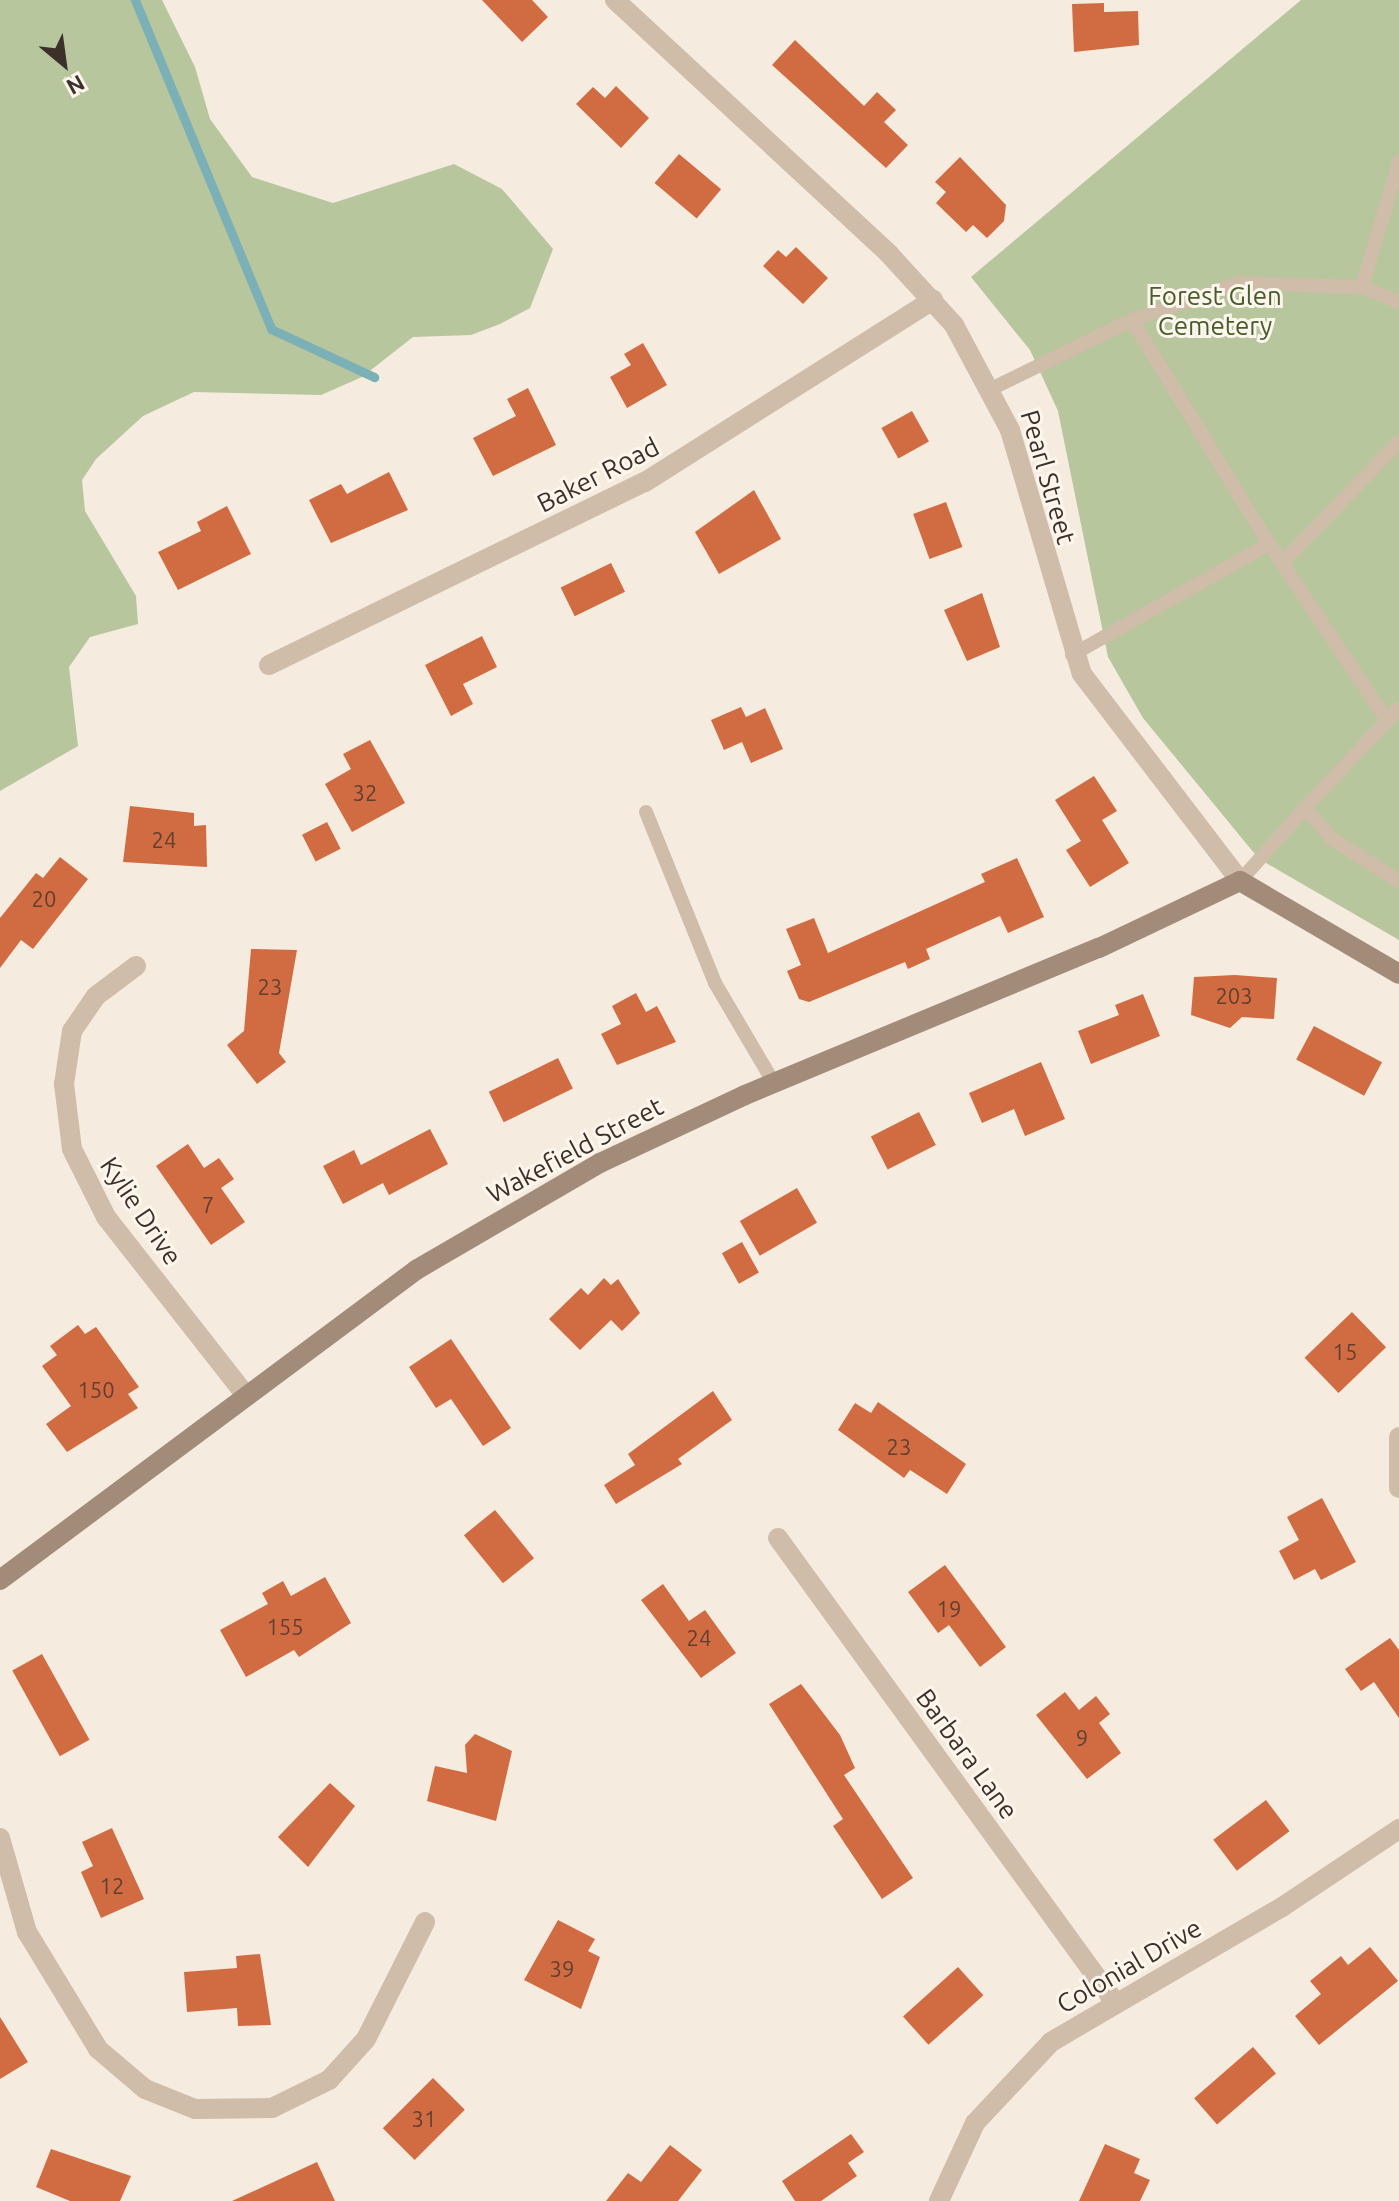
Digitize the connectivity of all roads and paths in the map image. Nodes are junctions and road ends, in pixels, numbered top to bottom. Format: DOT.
graph roads {
  1 [pos="615,0"];
  2 [pos="1399,162"];
  3 [pos="1362,287"];
  4 [pos="933,300"];
  5 [pos="1399,302"];
  6 [pos="1132,320"];
  7 [pos="993,388"];
  8 [pos="1399,442"];
  9 [pos="1269,544"];
  10 [pos="1282,563"];
  11 [pos="1072,655"];
  12 [pos="269,665"];
  13 [pos="1399,708"];
  14 [pos="1387,720"];
  15 [pos="1305,808"];
  16 [pos="646,812"];
  17 [pos="1240,881"];
  18 [pos="1399,881"];
  19 [pos="136,966"];
  20 [pos="1399,974"];
  21 [pos="774,1083"];
  22 [pos="243,1392"];
  23 [pos="1399,1437"];
  24 [pos="1399,1488"];
  25 [pos="778,1538"];
  26 [pos="0,1580"];
  27 [pos="1399,1829"];
  28 [pos="0,1838"];
  29 [pos="425,1922"];
  30 [pos="1114,2001"];
  31 [pos="939,2201"];
  1 -- 4 [label="street, Pearl Street"];
  2 -- 3 [label="lane"];
  3 -- 5 [label="lane"];
  3 -- 6 [label="lane"];
  4 -- 7 [label="street, Pearl Street"];
  4 -- 12 [label="street, Baker Road"];
  6 -- 7 [label="lane"];
  6 -- 9 [label="lane"];
  7 -- 11 [label="street, Pearl Street"];
  8 -- 10 [label="lane"];
  9 -- 10 [label="lane"];
  9 -- 11 [label="lane"];
  10 -- 14 [label="lane"];
  11 -- 17 [label="street, Pearl Street"];
  13 -- 14 [label="lane"];
  14 -- 15 [label="lane"];
  15 -- 17 [label="lane"];
  15 -- 18 [label="lane"];
  16 -- 21 [label="lane"];
  17 -- 20 [label="street, Pearl Street"];
  17 -- 21 [label="street, Wakefield Street"];
  19 -- 22 [label="street, Kylie Drive"];
  21 -- 22 [label="street, Wakefield Street"];
  22 -- 26 [label="street, Wakefield Street"];
  23 -- 24 [label="street"];
  25 -- 30 [label="street, Barbara Lane"];
  27 -- 30 [label="street, Colonial Drive"];
  28 -- 29 [label="street"];
  30 -- 31 [label="street, Colonial Drive"];
}
